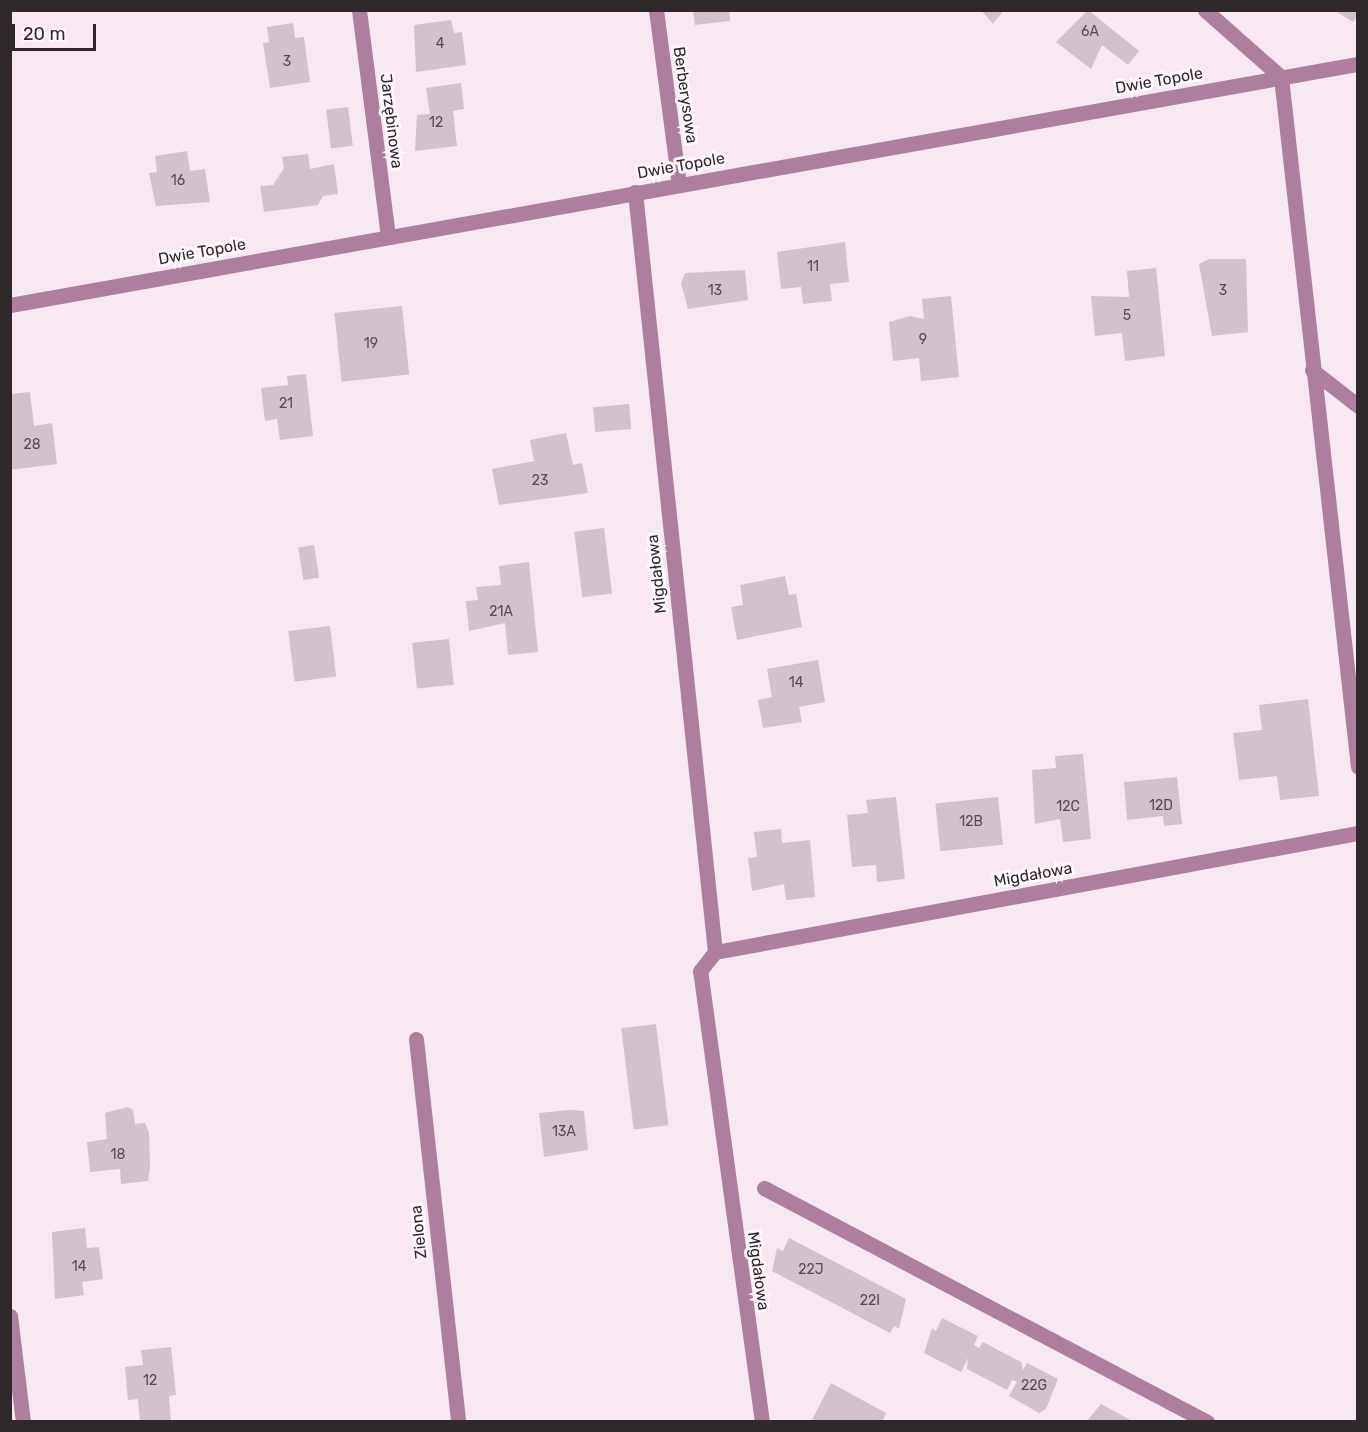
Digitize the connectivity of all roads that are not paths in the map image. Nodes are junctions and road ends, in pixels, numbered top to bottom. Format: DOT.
graph roads {
  1 [pos="359,10"];
  2 [pos="656,10"];
  3 [pos="1205,10"];
  4 [pos="1358,64"];
  5 [pos="1281,77"];
  6 [pos="679,184"];
  7 [pos="635,192"];
  8 [pos="388,237"];
  9 [pos="10,305"];
  10 [pos="1312,370"];
  11 [pos="1358,406"];
  12 [pos="1358,767"];
  13 [pos="1358,833"];
  14 [pos="715,952"];
  15 [pos="416,1039"];
  16 [pos="764,1188"];
  17 [pos="10,1316"];
  18 [pos="23,1422"];
  19 [pos="458,1422"];
  20 [pos="762,1422"];
  21 [pos="1207,1422"];
  1 -- 8 [label="street, Jarzębinowa"];
  2 -- 6 [label="street, Berberysowa"];
  3 -- 5 [label="street"];
  4 -- 5 [label="street, Dwie Topole"];
  5 -- 6 [label="street, Dwie Topole"];
  5 -- 10 [label="street"];
  6 -- 7 [label="street, Dwie Topole"];
  7 -- 8 [label="street, Dwie Topole"];
  7 -- 14 [label="street, Migdałowa"];
  8 -- 9 [label="street, Dwie Topole"];
  10 -- 11 [label="street"];
  10 -- 12 [label="street"];
  13 -- 14 [label="street, Migdałowa"];
  14 -- 20 [label="street, Migdałowa"];
  15 -- 19 [label="street, Zielona"];
  16 -- 21 [label="street"];
  17 -- 18 [label="street"];
}
